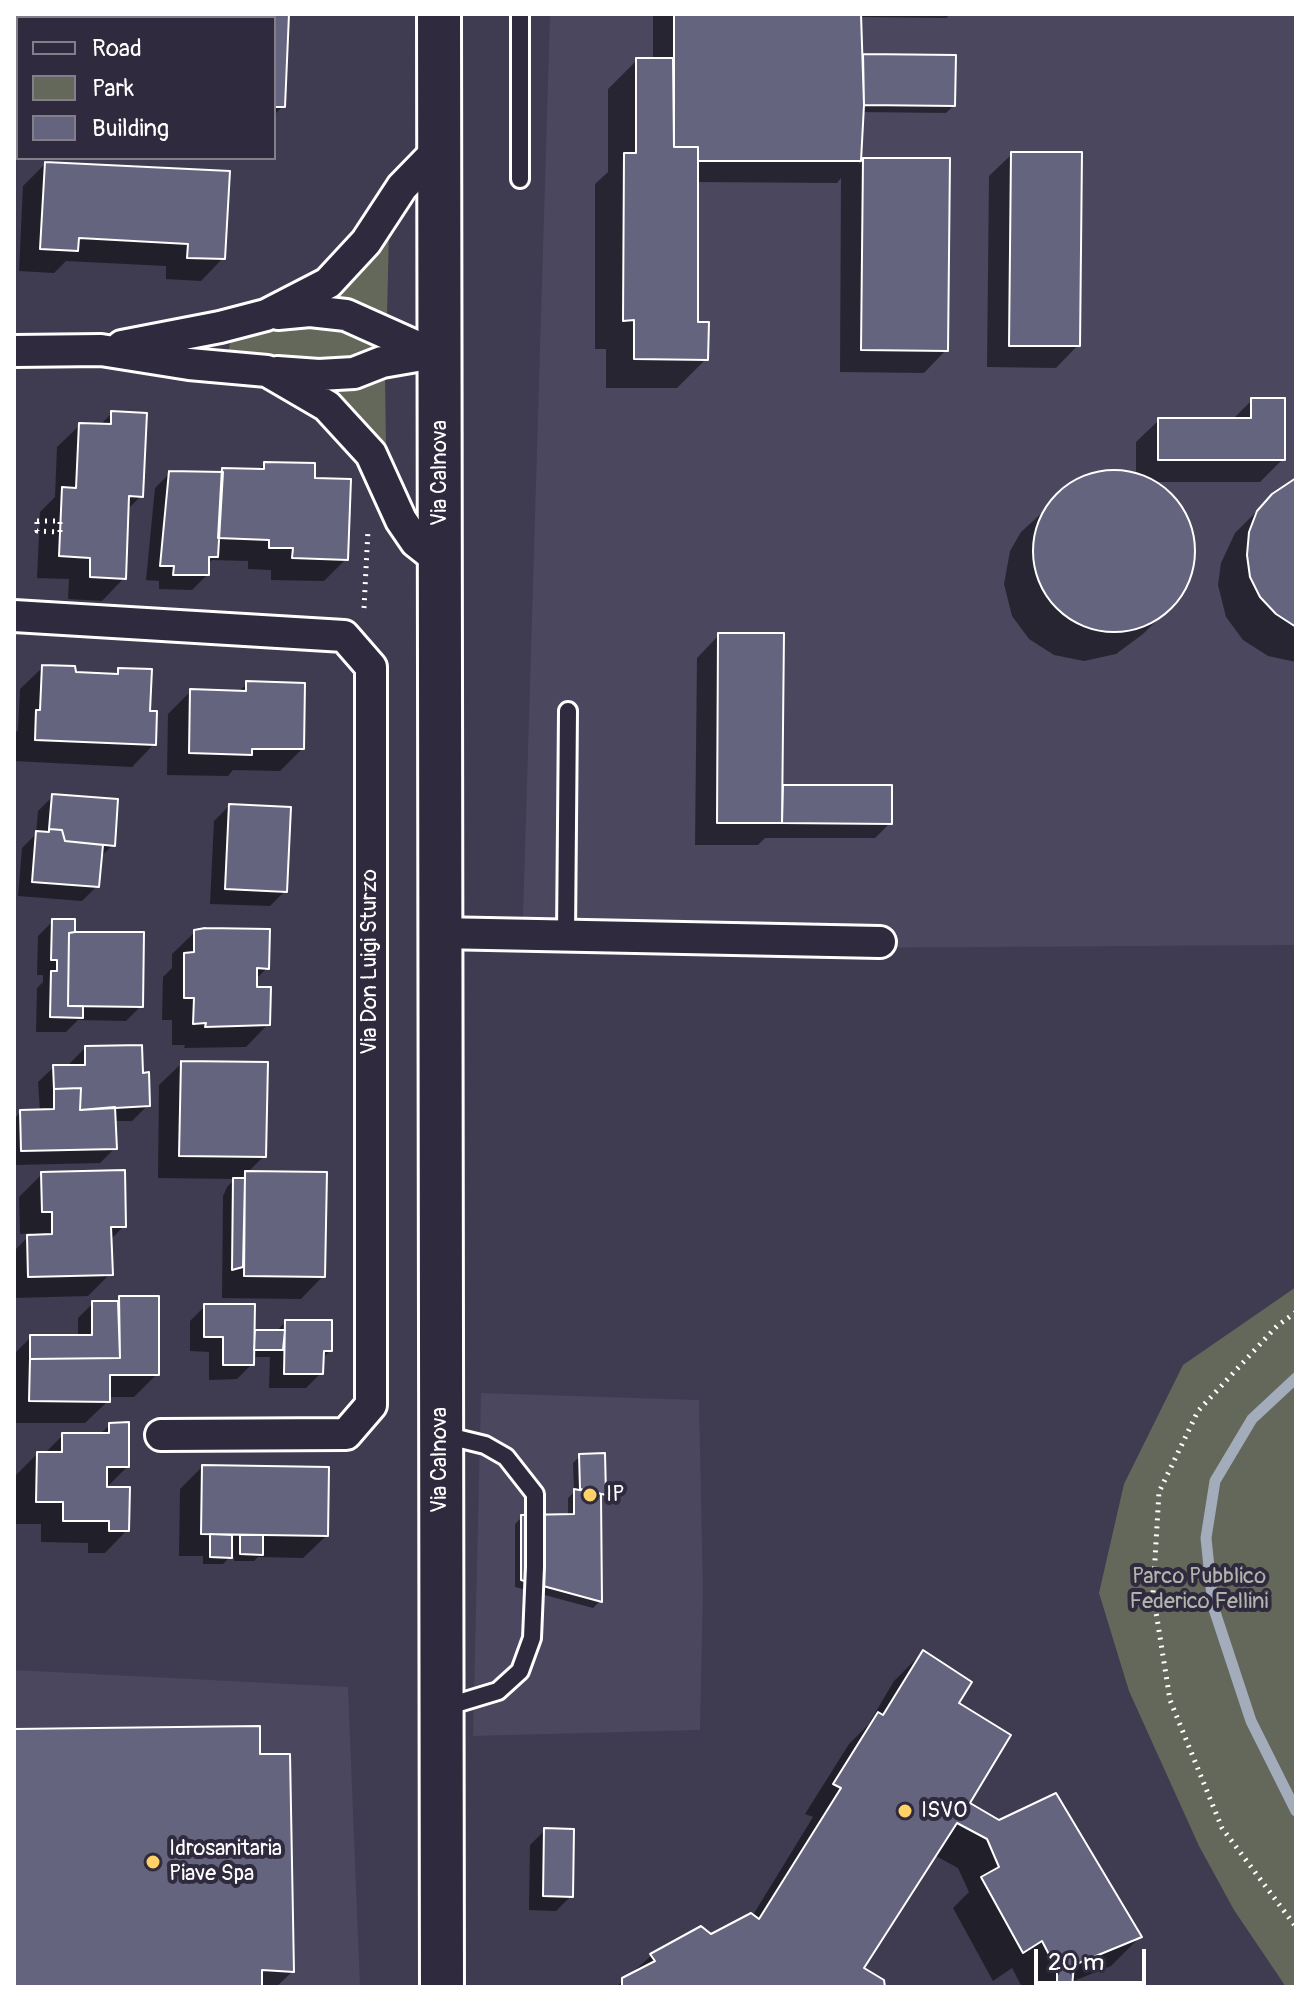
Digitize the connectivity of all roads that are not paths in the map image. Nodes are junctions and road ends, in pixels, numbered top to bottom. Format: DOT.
graph roads {
  1 [pos="439,14"];
  2 [pos="520,14"];
  3 [pos="438,150"];
  4 [pos="520,179"];
  5 [pos="266,315"];
  6 [pos="101,350"];
  7 [pos="14,351"];
  8 [pos="440,352"];
  9 [pos="267,371"];
  10 [pos="440,561"];
  11 [pos="14,616"];
  12 [pos="568,711"];
  13 [pos="439,933"];
  14 [pos="566,935"];
  15 [pos="880,942"];
  16 [pos="440,1434"];
  17 [pos="161,1435"];
  18 [pos="440,1708"];
  19 [pos="442,1987"];
  1 -- 3 [label="main road, Via Calnova"];
  2 -- 4 [label="lane"];
  3 -- 5 [label="street"];
  3 -- 8 [label="main road, Via Calnova"];
  5 -- 6 [label="street"];
  5 -- 8 [label="street"];
  6 -- 7 [label="street"];
  6 -- 9 [label="street"];
  8 -- 9 [label="street"];
  8 -- 10 [label="main road, Via Calnova"];
  9 -- 10 [label="street"];
  10 -- 13 [label="main road, Via Calnova"];
  11 -- 17 [label="street, Via Don Luigi Sturzo"];
  12 -- 14 [label="lane"];
  13 -- 14 [label="street"];
  13 -- 16 [label="main road, Via Calnova"];
  14 -- 15 [label="street"];
  16 -- 18 [label="main road, Via Calnova"];
  16 -- 18 [label="lane"];
  18 -- 19 [label="main road, Via Calnova"];
}
